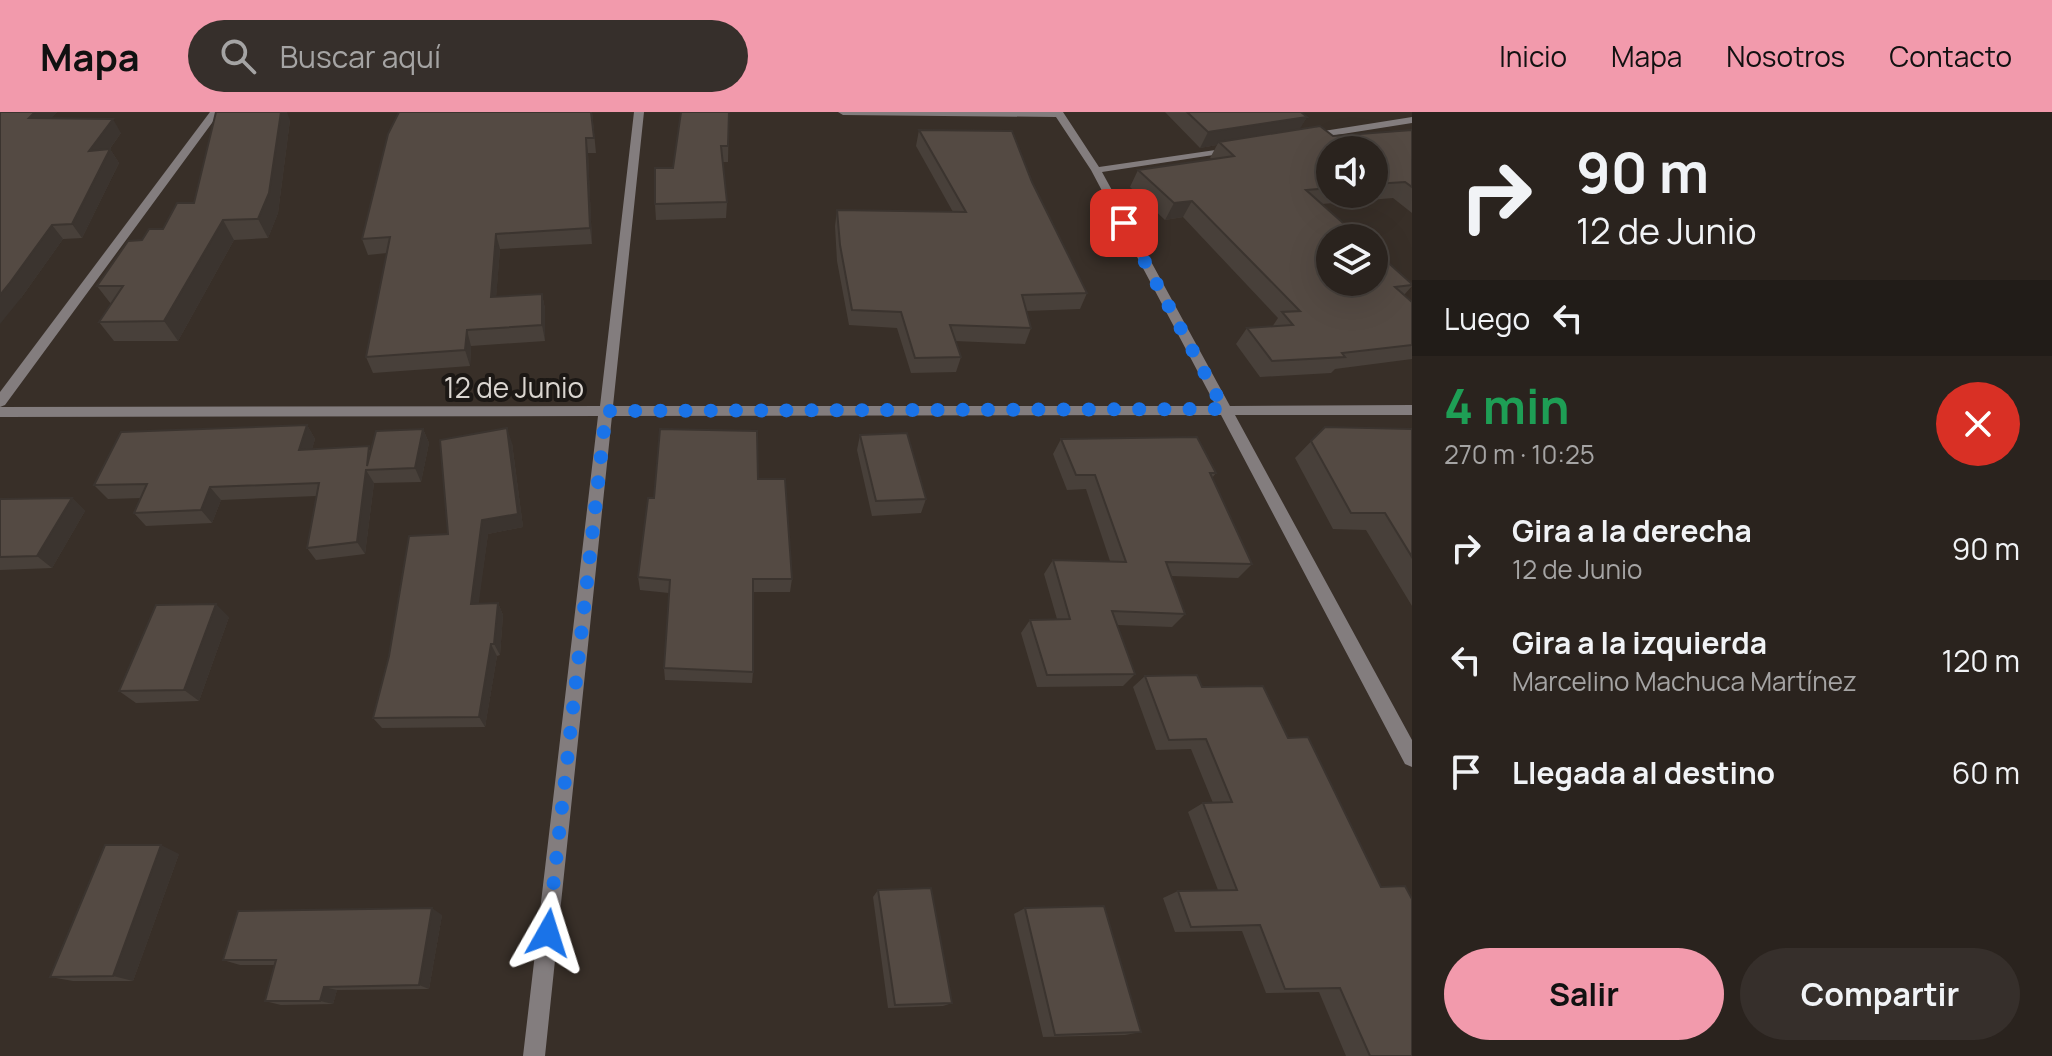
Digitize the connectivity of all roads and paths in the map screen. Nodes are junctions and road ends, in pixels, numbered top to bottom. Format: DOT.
graph roads {
  1 [pos="215,112"];
  2 [pos="639,112"];
  3 [pos="843,112"];
  4 [pos="1059,113"];
  5 [pos="1412,120"];
  6 [pos="1292,139"];
  7 [pos="1246,146"];
  8 [pos="1096,170"];
  9 [pos="0,402"];
  10 [pos="1224,409"];
  11 [pos="1412,410"];
  12 [pos="606,411"];
  13 [pos="0,412"];
  14 [pos="1412,758"];
  15 [pos="534,1056"];
  1 -- 9 [label="street"];
  2 -- 12 [label="street"];
  3 -- 4 [label="street"];
  4 -- 8 [label="street"];
  5 -- 6 [label="street"];
  7 -- 8 [label="street"];
  8 -- 10 [label="street"];
  10 -- 11 [label="street, 12 de Junio"];
  10 -- 12 [label="street, 12 de Junio"];
  10 -- 14 [label="street"];
  12 -- 13 [label="street, 12 de Junio"];
  12 -- 15 [label="street"];
}
